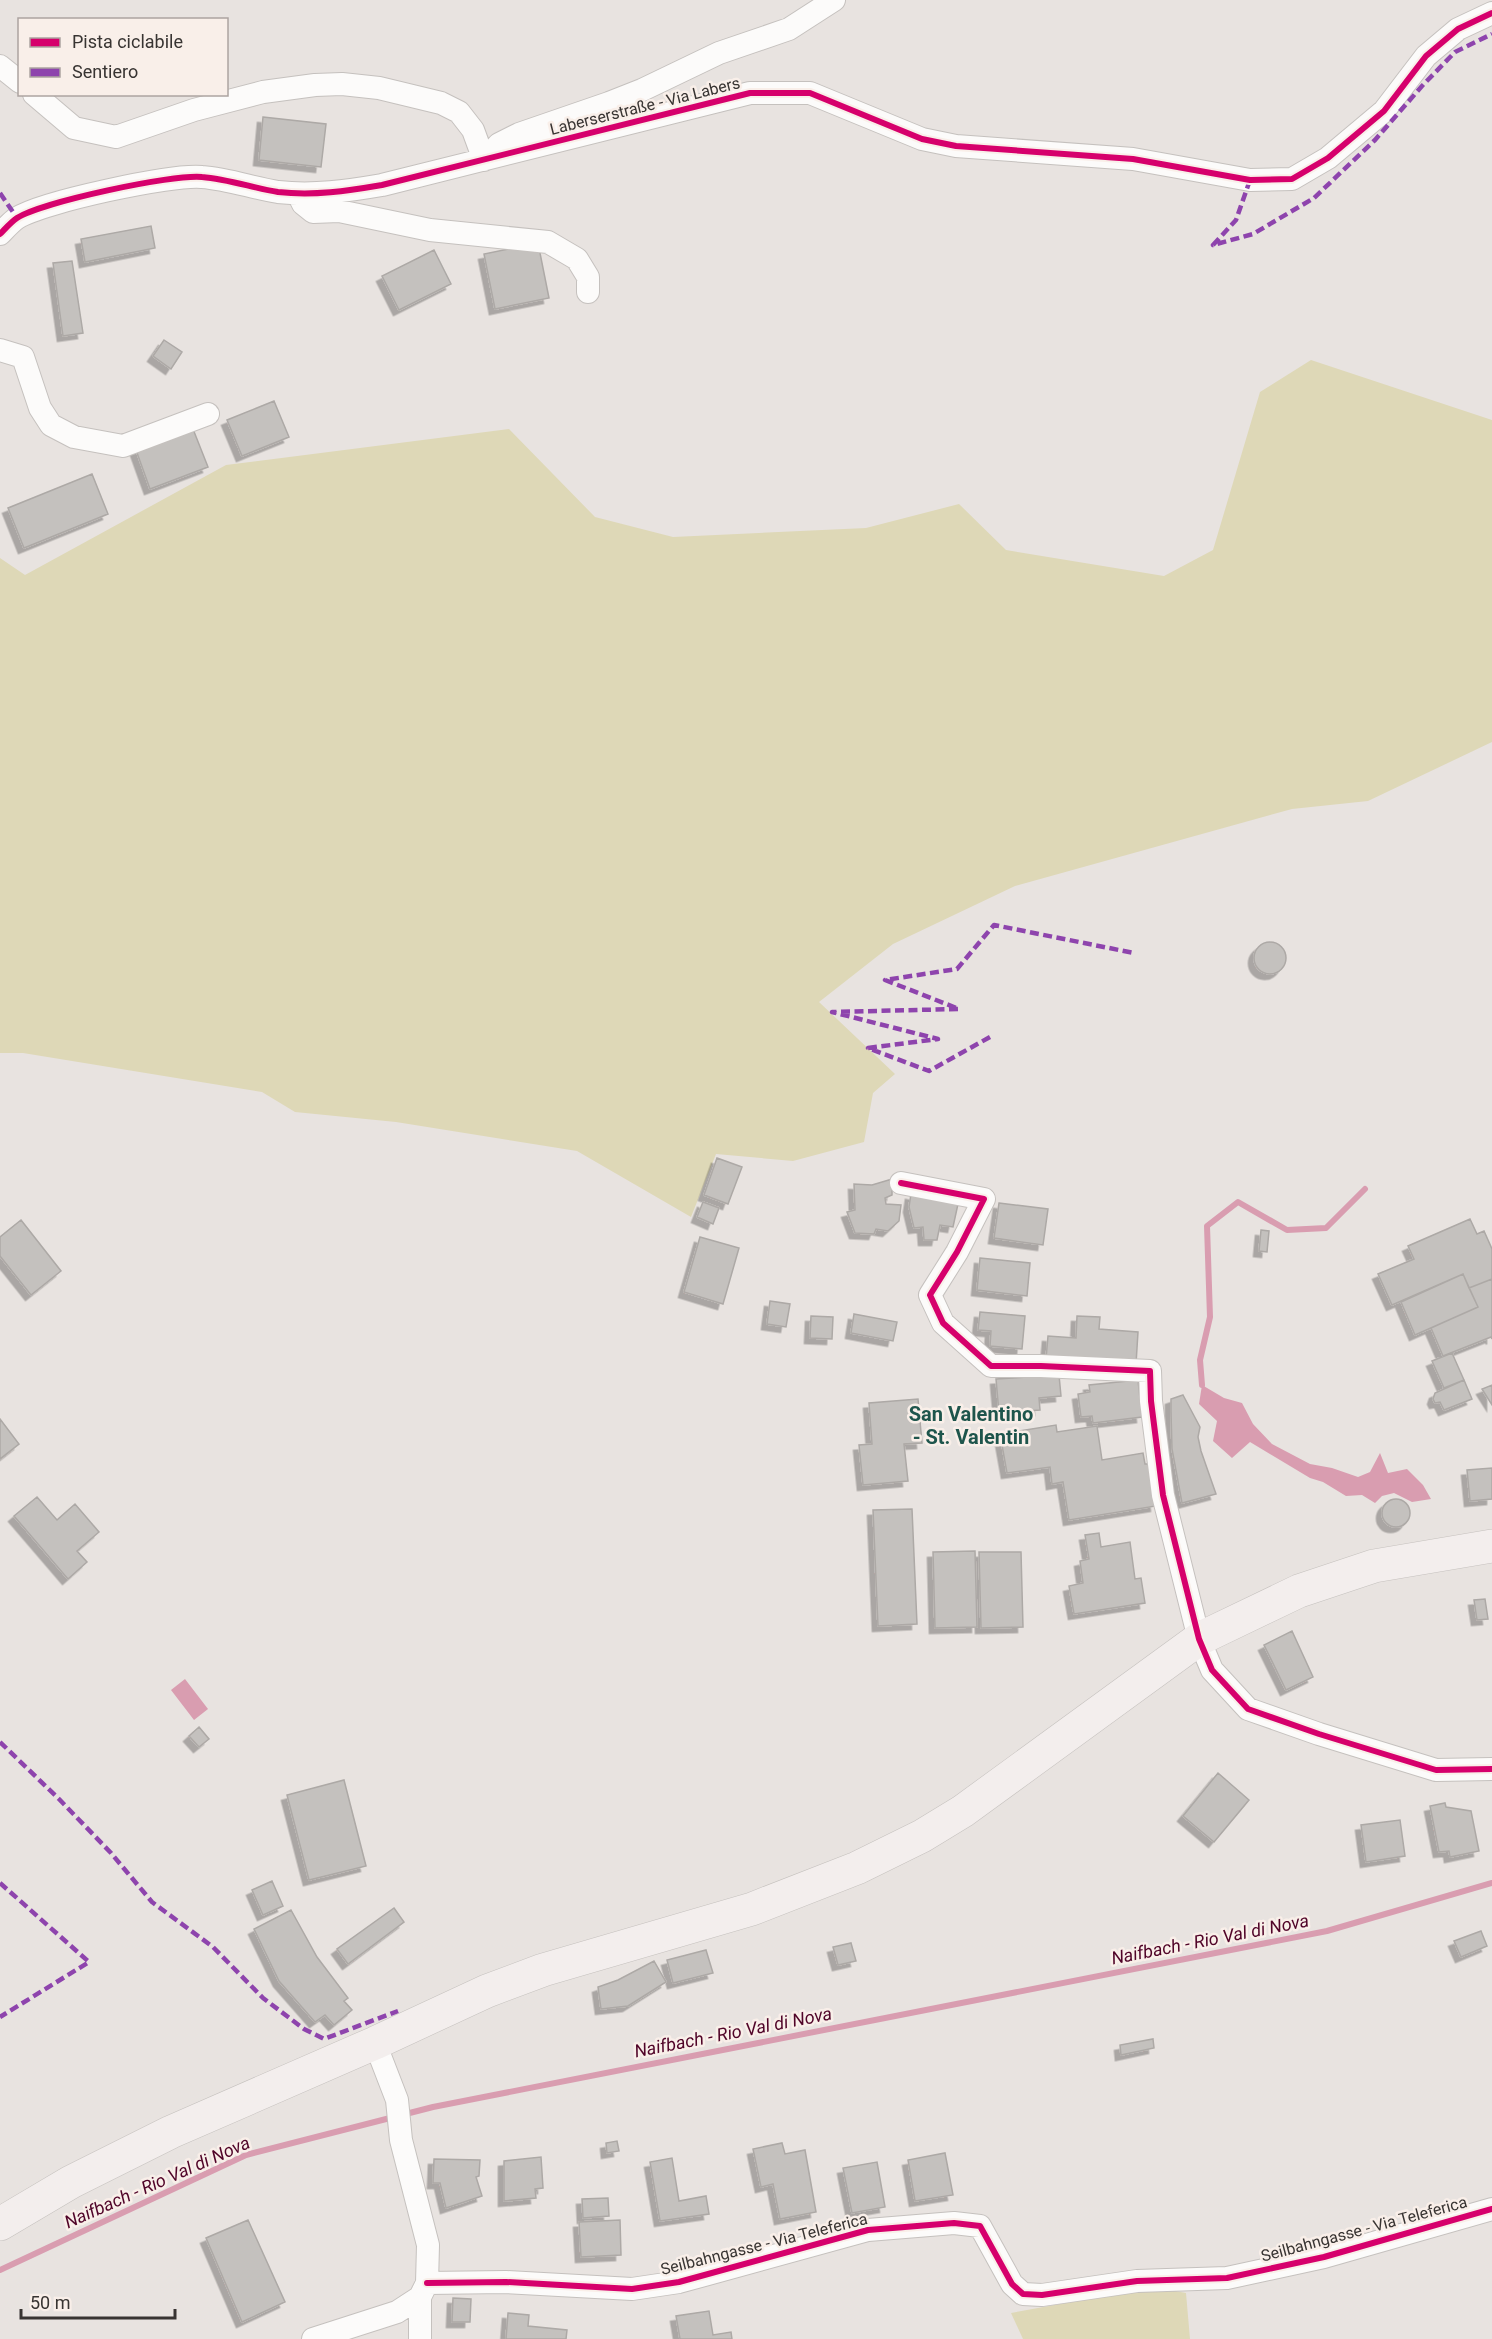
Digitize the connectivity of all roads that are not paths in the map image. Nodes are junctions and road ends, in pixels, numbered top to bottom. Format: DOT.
graph roads {
  1 [pos="834,0"];
  2 [pos="1492,13"];
  3 [pos="0,66"];
  4 [pos="18,80"];
  5 [pos="36,96"];
  6 [pos="484,160"];
  7 [pos="298,194"];
  8 [pos="0,234"];
  9 [pos="588,292"];
  10 [pos="0,350"];
  11 [pos="208,414"];
  12 [pos="901,1183"];
  13 [pos="1492,1546"];
  14 [pos="1199,1639"];
  15 [pos="1492,1769"];
  16 [pos="375,2043"];
  17 [pos="1492,2209"];
  18 [pos="0,2224"];
  19 [pos="423,2290"];
  20 [pos="313,2339"];
  21 [pos="420,2339"];
  1 -- 6 [label="street"];
  2 -- 6 [label="street, Laberserstraße - Via Labers"];
  3 -- 4 [label="street"];
  5 -- 6 [label="street"];
  6 -- 7 [label="street, Laberserstraße - Via Labers"];
  7 -- 8 [label="street, Laberserstraße - Via Labers"];
  7 -- 9 [label="street"];
  10 -- 11 [label="street"];
  12 -- 14 [label="street"];
  13 -- 14 [label="main road"];
  14 -- 15 [label="street"];
  14 -- 16 [label="main road"];
  16 -- 18 [label="main road"];
  16 -- 19 [label="street"];
  17 -- 19 [label="street, Seilbahngasse - Via Teleferica"];
  19 -- 20 [label="street"];
  19 -- 21 [label="street"];
}
